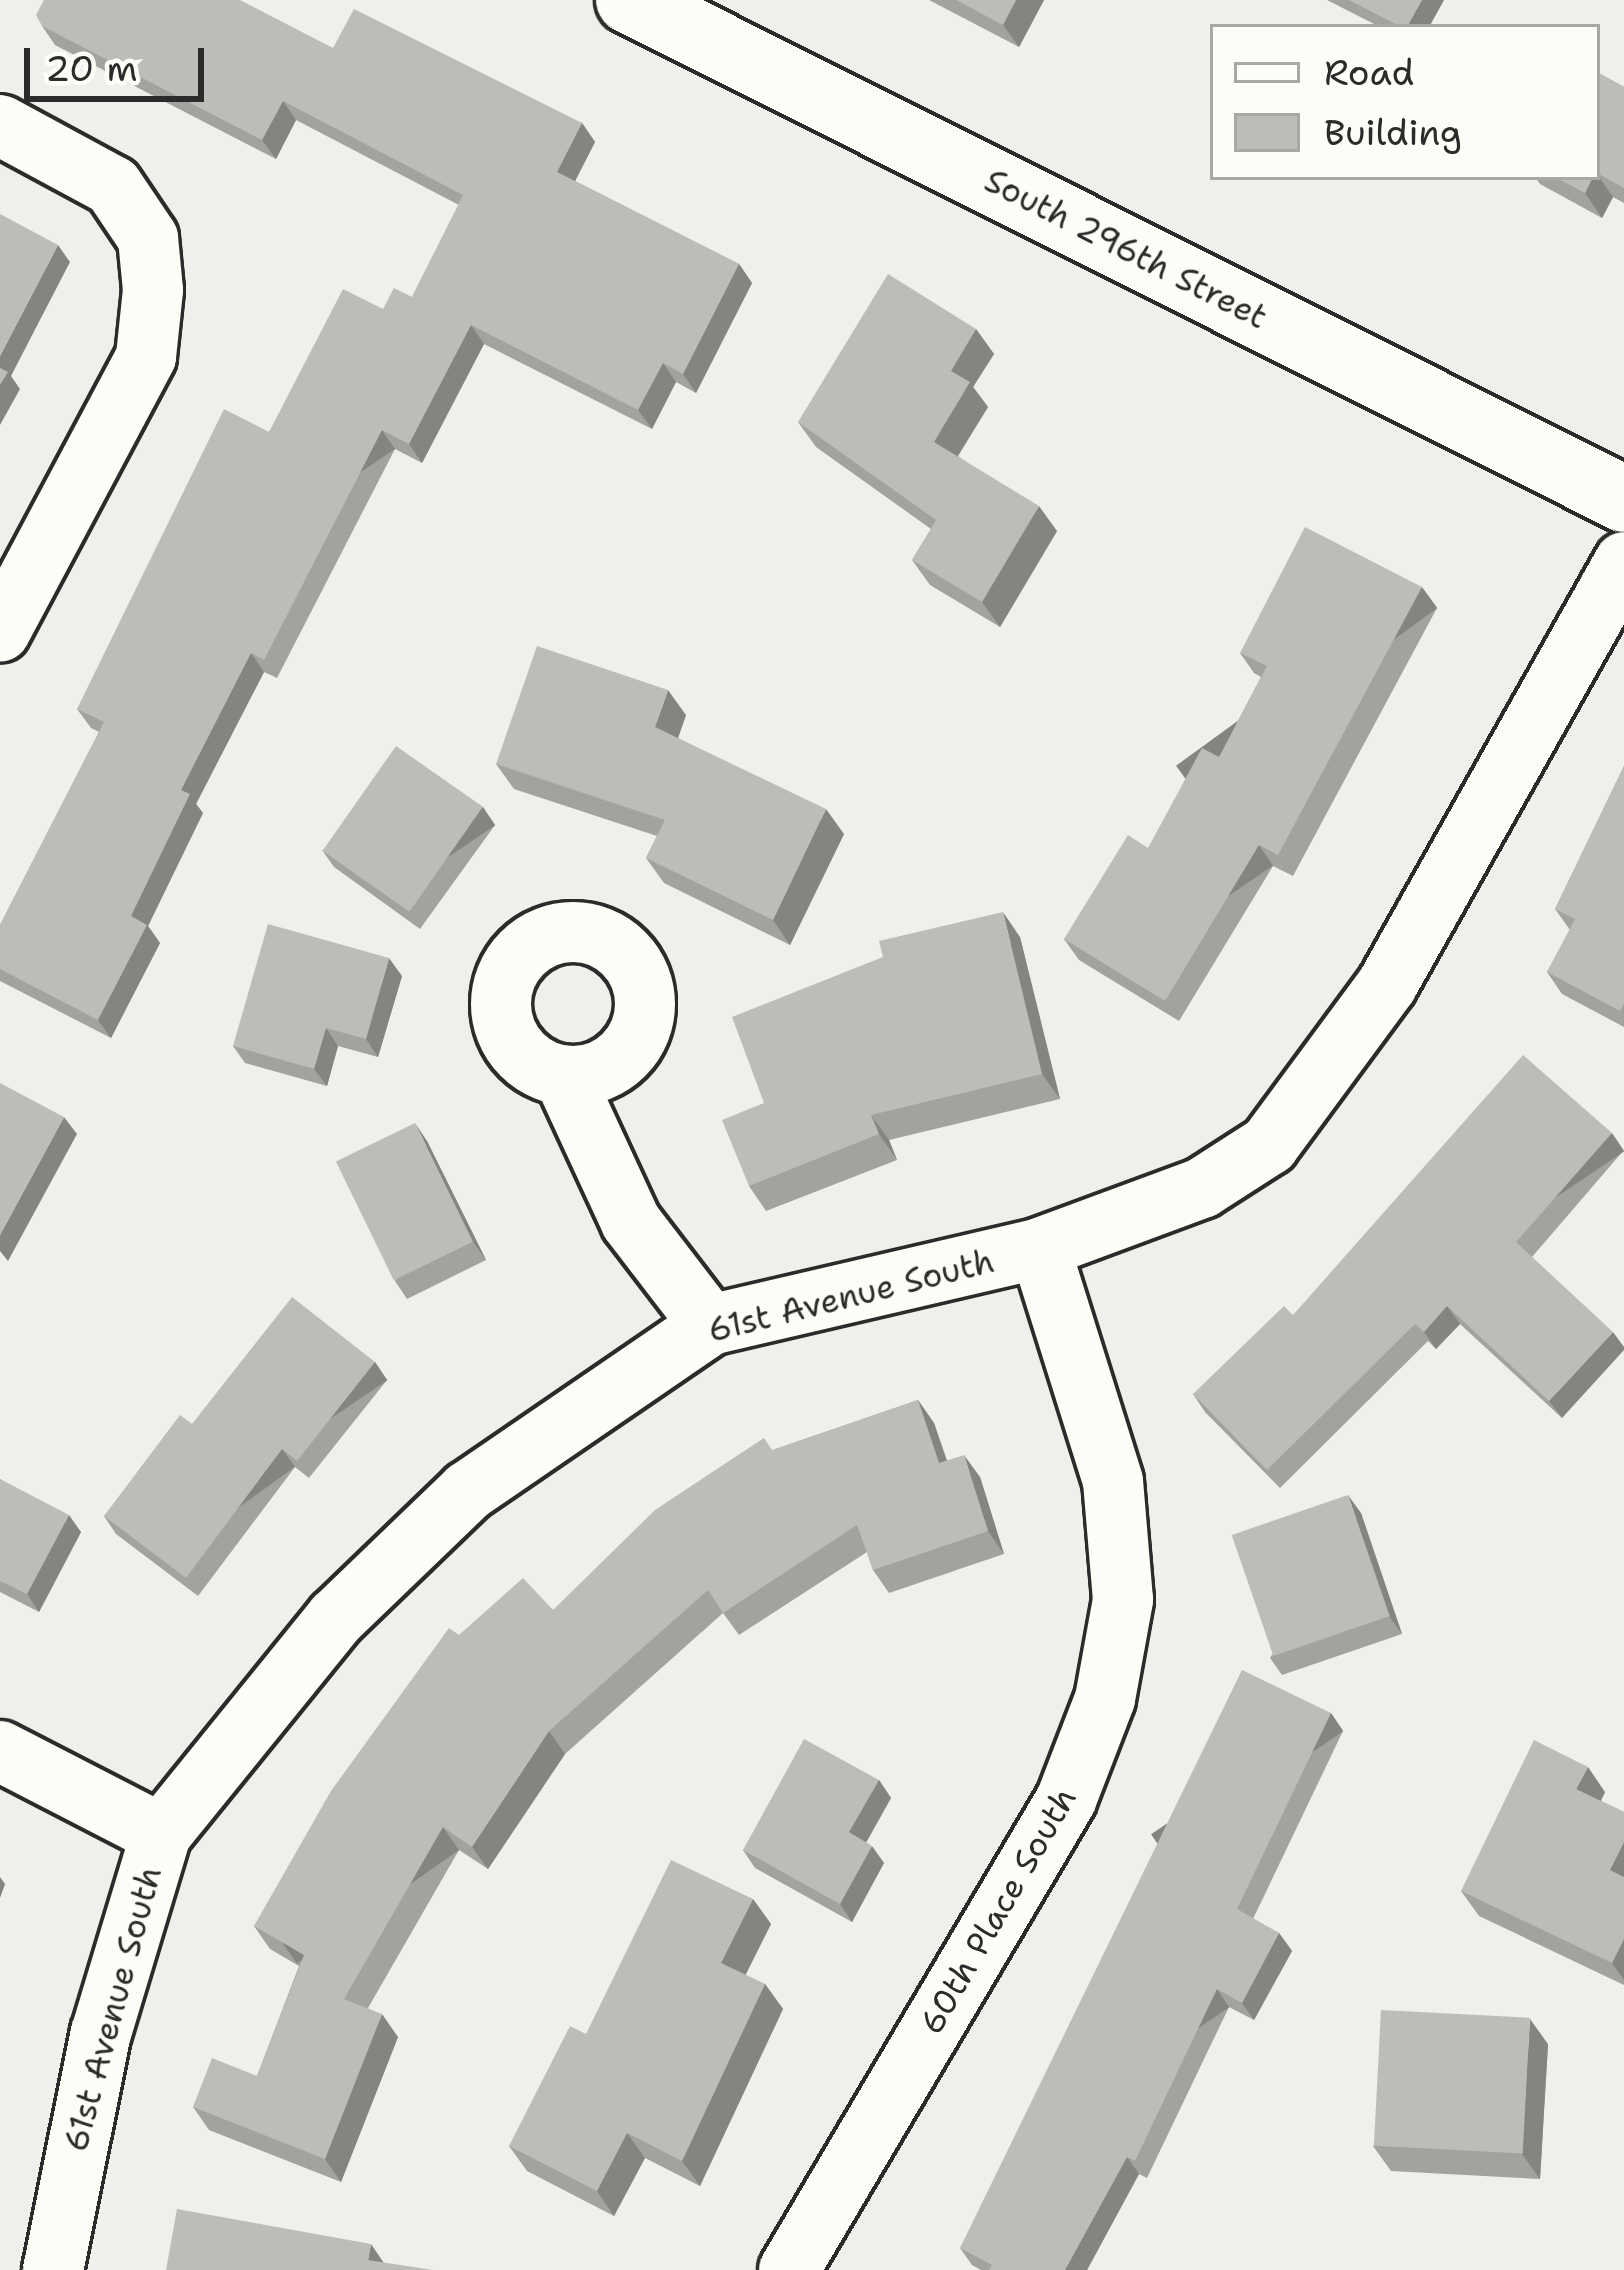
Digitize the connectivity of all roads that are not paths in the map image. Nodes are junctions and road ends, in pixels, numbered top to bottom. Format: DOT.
graph roads {
  1 [pos="628,0"];
  2 [pos="0,125"];
  3 [pos="1624,499"];
  4 [pos="1624,562"];
  5 [pos="0,632"];
  6 [pos="564,1076"];
  7 [pos="1040,1248"];
  8 [pos="710,1325"];
  9 [pos="0,1751"];
  10 [pos="161,1834"];
  11 [pos="53,2270"];
  12 [pos="789,2270"];
  1 -- 3 [label="street, South 296th Street"];
  2 -- 5 [label="street"];
  4 -- 7 [label="street, 61st Avenue South"];
  6 -- 8 [label="street"];
  7 -- 8 [label="street, 61st Avenue South"];
  7 -- 12 [label="street, 60th Place South"];
  8 -- 10 [label="street, 61st Avenue South"];
  9 -- 10 [label="street"];
  10 -- 11 [label="street, 61st Avenue South"];
}
